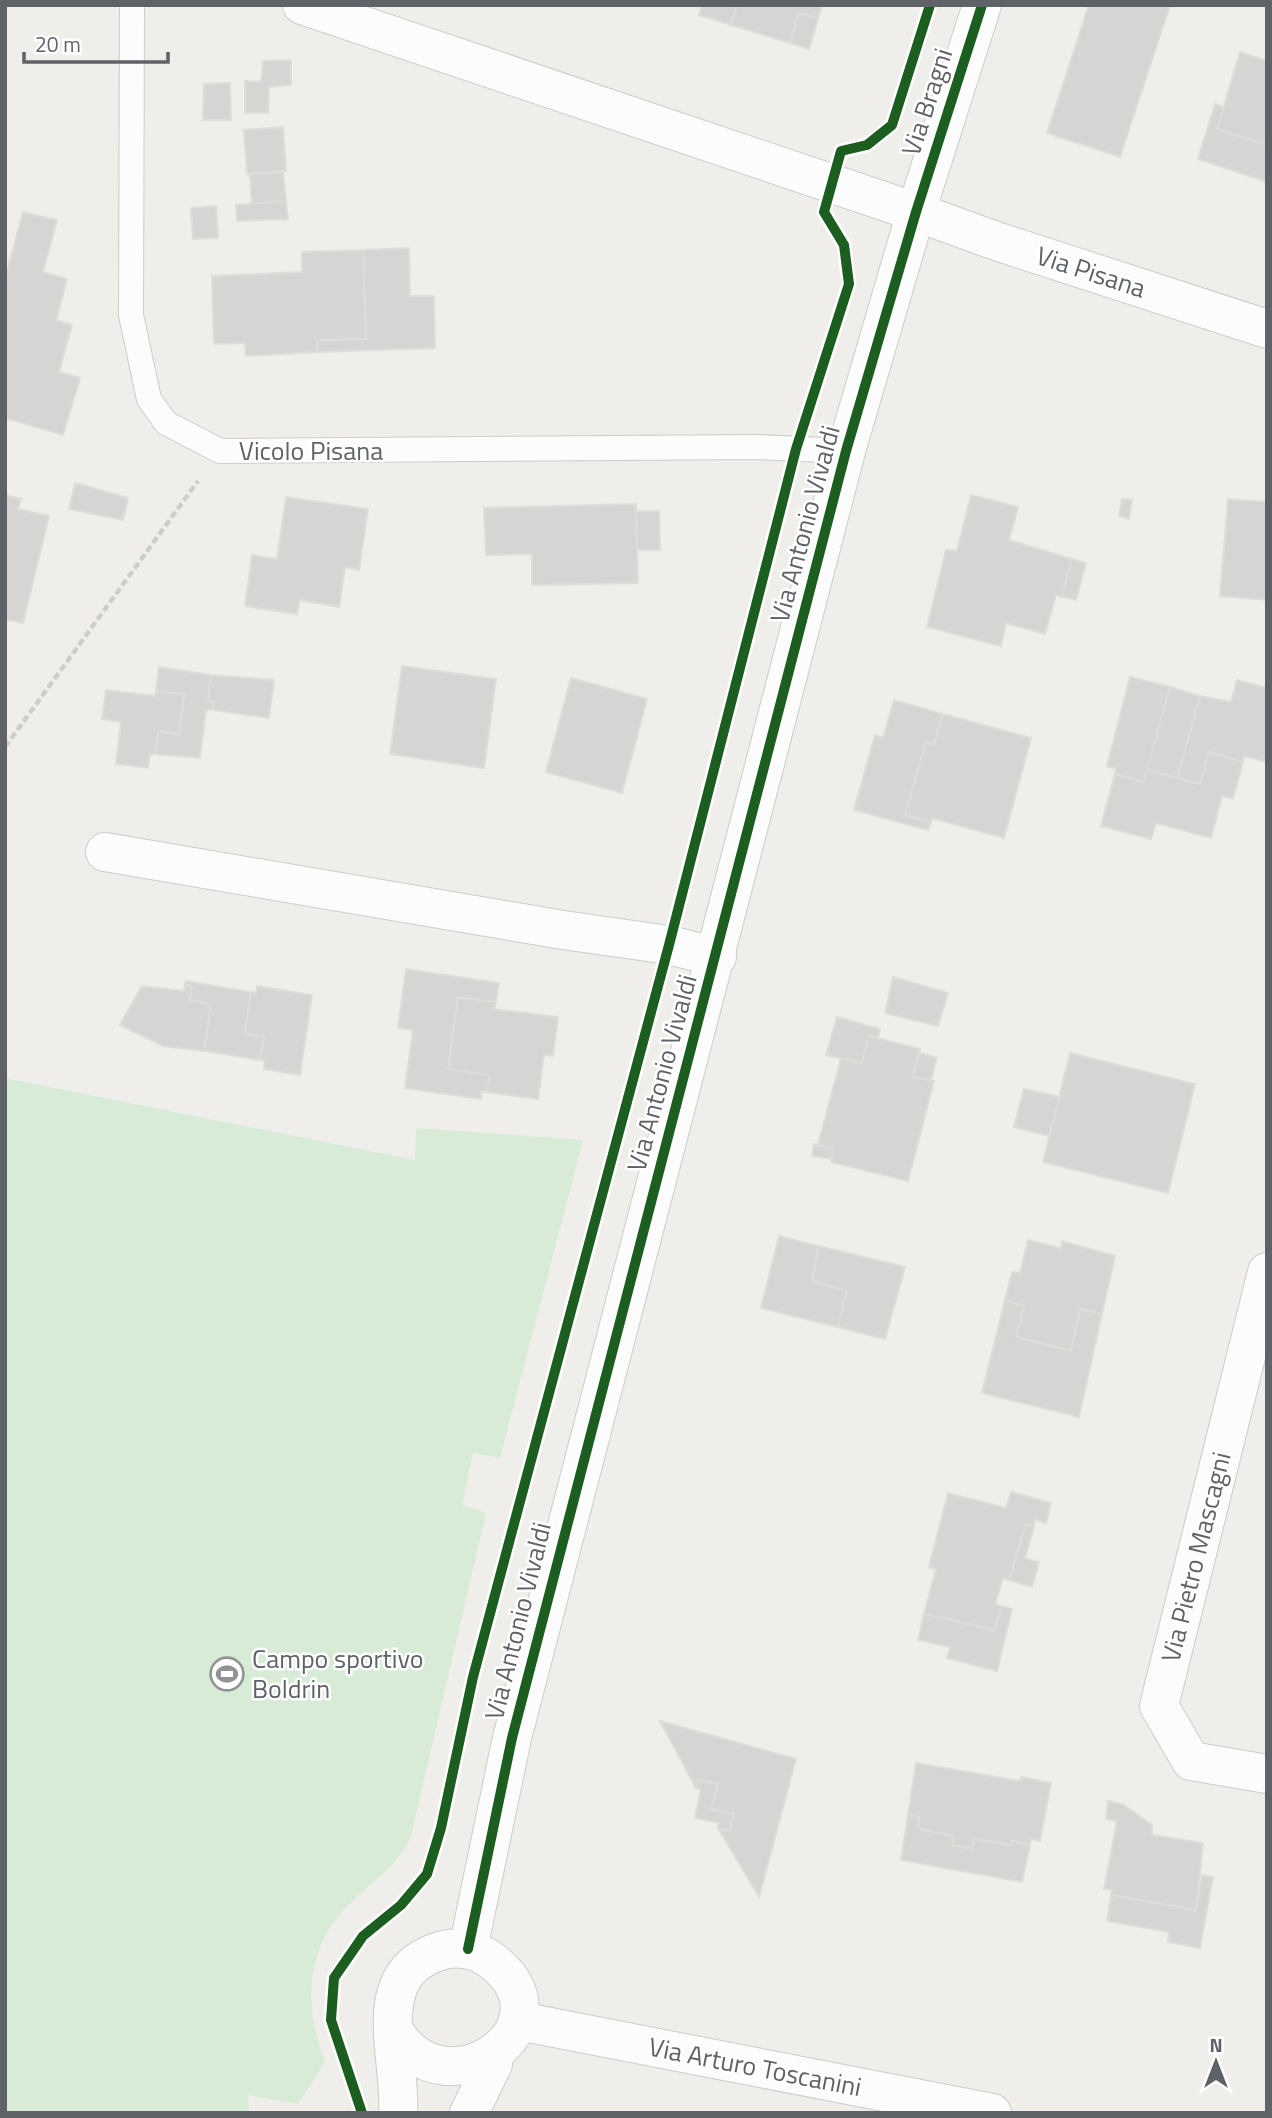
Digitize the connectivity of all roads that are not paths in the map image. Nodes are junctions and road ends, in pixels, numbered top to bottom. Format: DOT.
graph roads {
  1 [pos="132,5"];
  2 [pos="302,5"];
  3 [pos="982,5"];
  4 [pos="916,212"];
  5 [pos="1267,329"];
  6 [pos="846,451"];
  7 [pos="105,852"];
  8 [pos="717,957"];
  9 [pos="1267,1272"];
  10 [pos="1267,1774"];
  11 [pos="468,1949"];
  12 [pos="519,2021"];
  13 [pos="394,2031"];
  14 [pos="493,2064"];
  15 [pos="398,2113"];
  16 [pos="469,2113"];
  17 [pos="992,2113"];
  1 -- 6 [label="lane, Vicolo Pisana"];
  2 -- 4 [label="street"];
  3 -- 4 [label="street, Via Bragni"];
  4 -- 5 [label="street, Via Pisana"];
  4 -- 6 [label="street, Via Antonio Vivaldi"];
  6 -- 8 [label="street, Via Antonio Vivaldi"];
  7 -- 8 [label="street, Via Antonio Vivaldi"];
  8 -- 11 [label="street, Via Antonio Vivaldi"];
  9 -- 10 [label="street, Via Pietro Mascagni"];
  11 -- 12 [label="street"];
  11 -- 13 [label="street"];
  12 -- 14 [label="street"];
  12 -- 17 [label="street, Via Arturo Toscanini"];
  13 -- 14 [label="street"];
  13 -- 15 [label="street"];
  14 -- 16 [label="street"];
}
